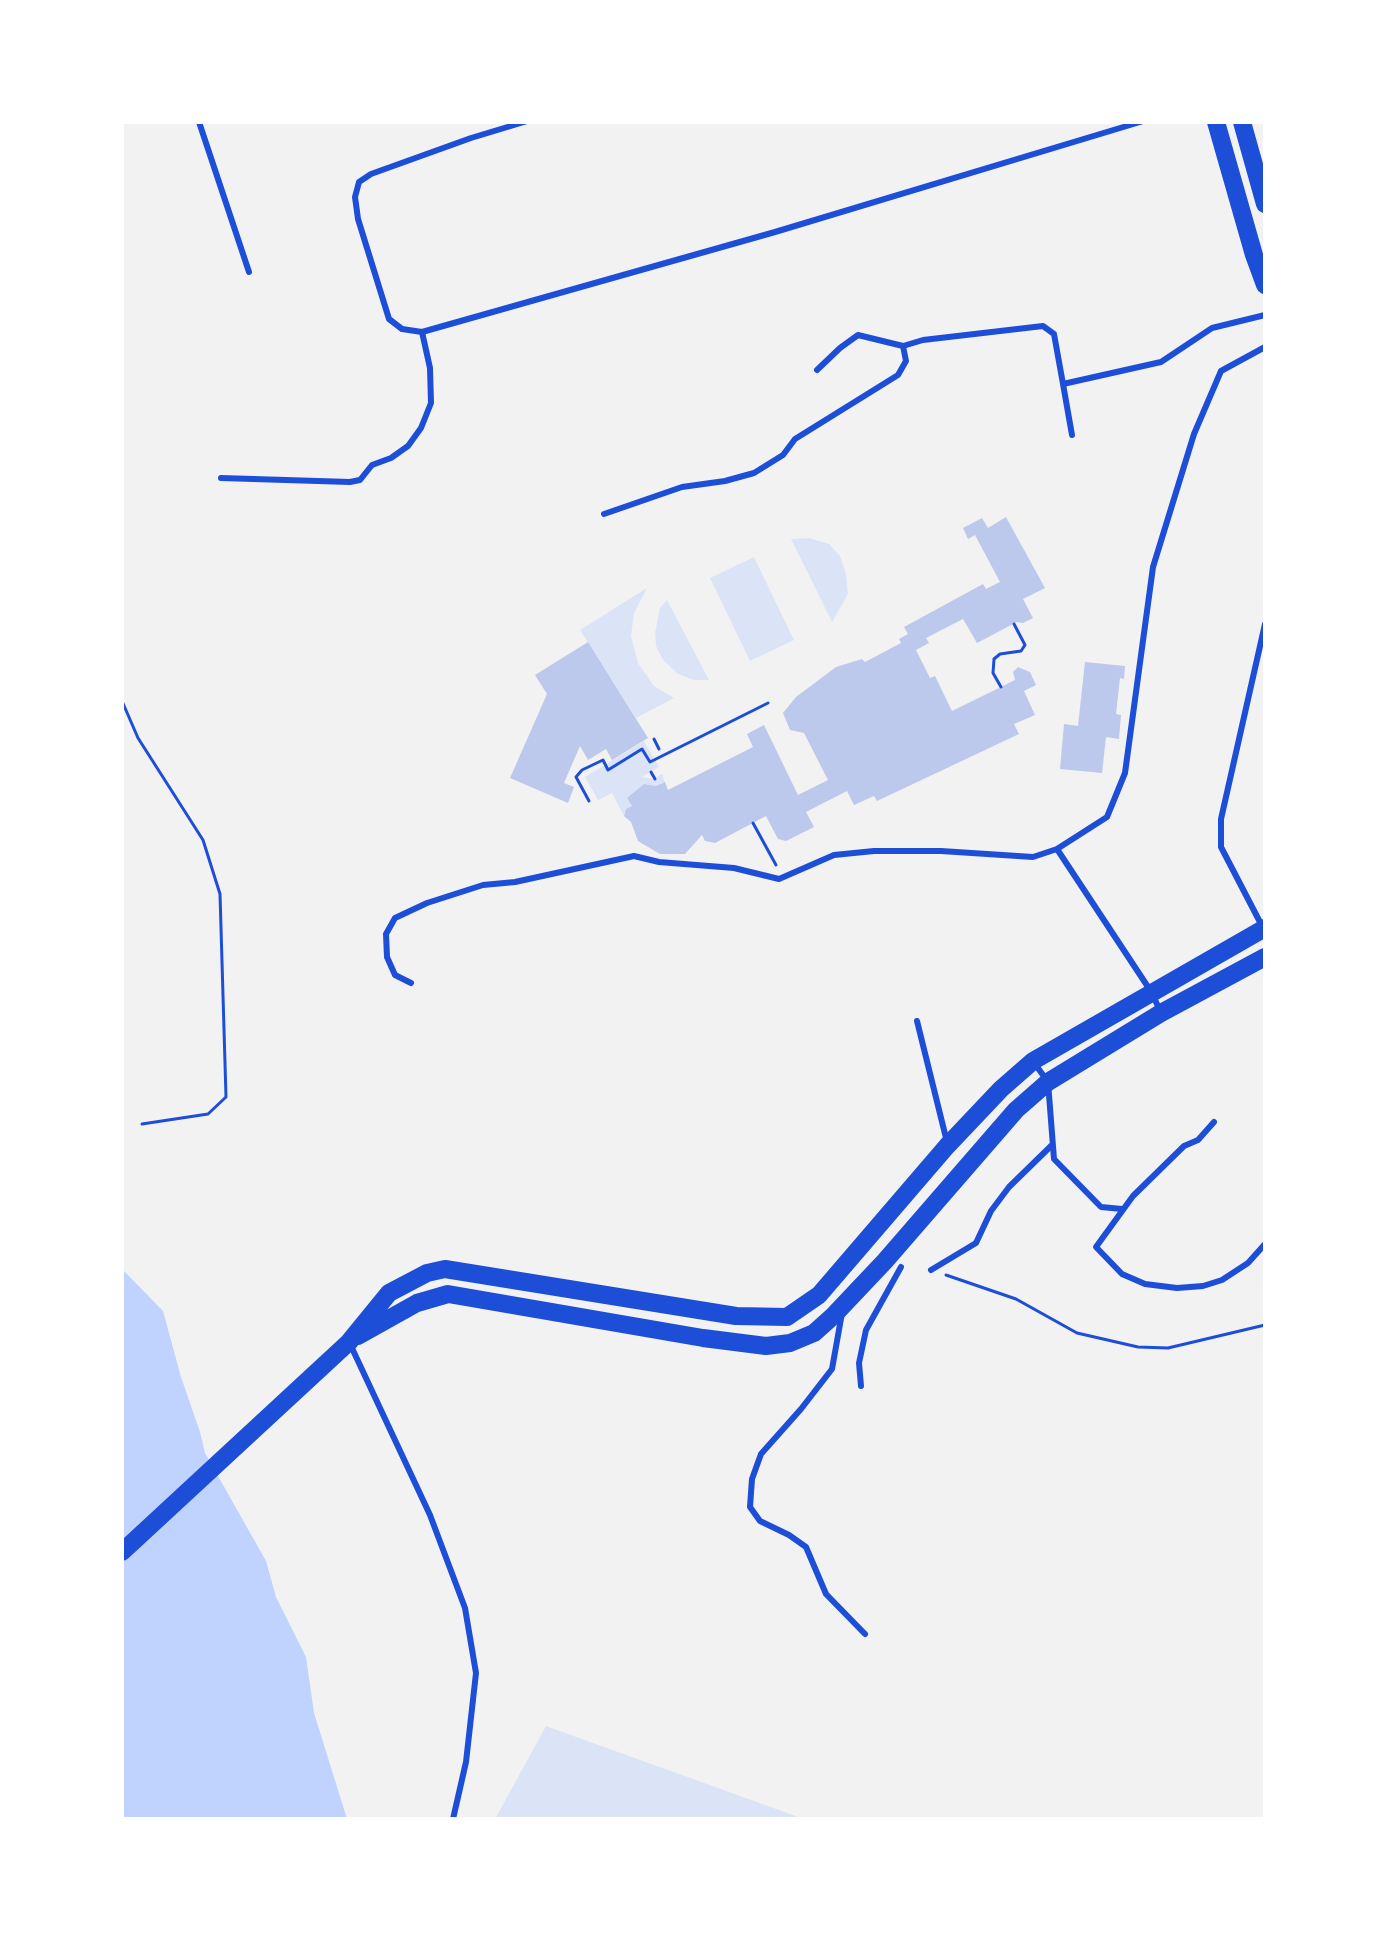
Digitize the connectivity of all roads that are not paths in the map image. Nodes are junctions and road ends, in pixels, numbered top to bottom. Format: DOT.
graph roads {
  1 [pos="199,122"];
  2 [pos="524,122"];
  3 [pos="1140,122"];
  4 [pos="1216,122"];
  5 [pos="1242,122"];
  6 [pos="1265,204"];
  7 [pos="249,272"];
  8 [pos="1265,285"];
  9 [pos="1265,315"];
  10 [pos="422,332"];
  11 [pos="903,346"];
  12 [pos="1265,347"];
  13 [pos="817,370"];
  14 [pos="1063,384"];
  15 [pos="1072,435"];
  16 [pos="221,478"];
  17 [pos="604,514"];
  18 [pos="1265,624"];
  19 [pos="1057,849"];
  20 [pos="1264,930"];
  21 [pos="1265,957"];
  22 [pos="411,983"];
  23 [pos="1152,993"];
  24 [pos="1161,1013"];
  25 [pos="917,1021"];
  26 [pos="1033,1061"];
  27 [pos="1048,1082"];
  28 [pos="1214,1122"];
  29 [pos="1052,1145"];
  30 [pos="947,1146"];
  31 [pos="1122,1209"];
  32 [pos="1265,1244"];
  33 [pos="901,1267"];
  34 [pos="931,1270"];
  35 [pos="551,1285"];
  36 [pos="844,1305"];
  37 [pos="541,1309"];
  38 [pos="766,1318"];
  39 [pos="349,1342"];
  40 [pos="766,1346"];
  41 [pos="861,1386"];
  42 [pos="122,1552"];
  43 [pos="865,1634"];
  44 [pos="453,1819"];
  1 -- 7 [label="lane"];
  2 -- 10 [label="lane"];
  3 -- 10 [label="lane"];
  4 -- 8 [label="main road"];
  5 -- 6 [label="main road"];
  9 -- 14 [label="lane"];
  10 -- 16 [label="lane"];
  11 -- 13 [label="lane"];
  11 -- 14 [label="lane"];
  11 -- 17 [label="lane"];
  12 -- 19 [label="lane"];
  14 -- 15 [label="lane"];
  18 -- 20 [label="lane"];
  19 -- 22 [label="lane"];
  19 -- 23 [label="lane"];
  20 -- 23 [label="main road"];
  21 -- 24 [label="main road"];
  23 -- 24 [label="lane"];
  23 -- 26 [label="main road"];
  24 -- 27 [label="main road"];
  25 -- 30 [label="lane"];
  26 -- 27 [label="lane"];
  26 -- 30 [label="main road"];
  27 -- 29 [label="lane"];
  27 -- 36 [label="main road"];
  28 -- 31 [label="lane"];
  29 -- 31 [label="lane"];
  29 -- 34 [label="lane"];
  30 -- 38 [label="main road"];
  31 -- 32 [label="lane"];
  33 -- 41 [label="lane"];
  35 -- 37 [label="main road"];
  35 -- 38 [label="main road"];
  35 -- 39 [label="main road"];
  36 -- 40 [label="main road"];
  36 -- 43 [label="lane"];
  37 -- 39 [label="main road"];
  37 -- 40 [label="main road"];
  38 -- 40 [label="main road"];
  39 -- 42 [label="main road"];
  39 -- 44 [label="lane"];
}
